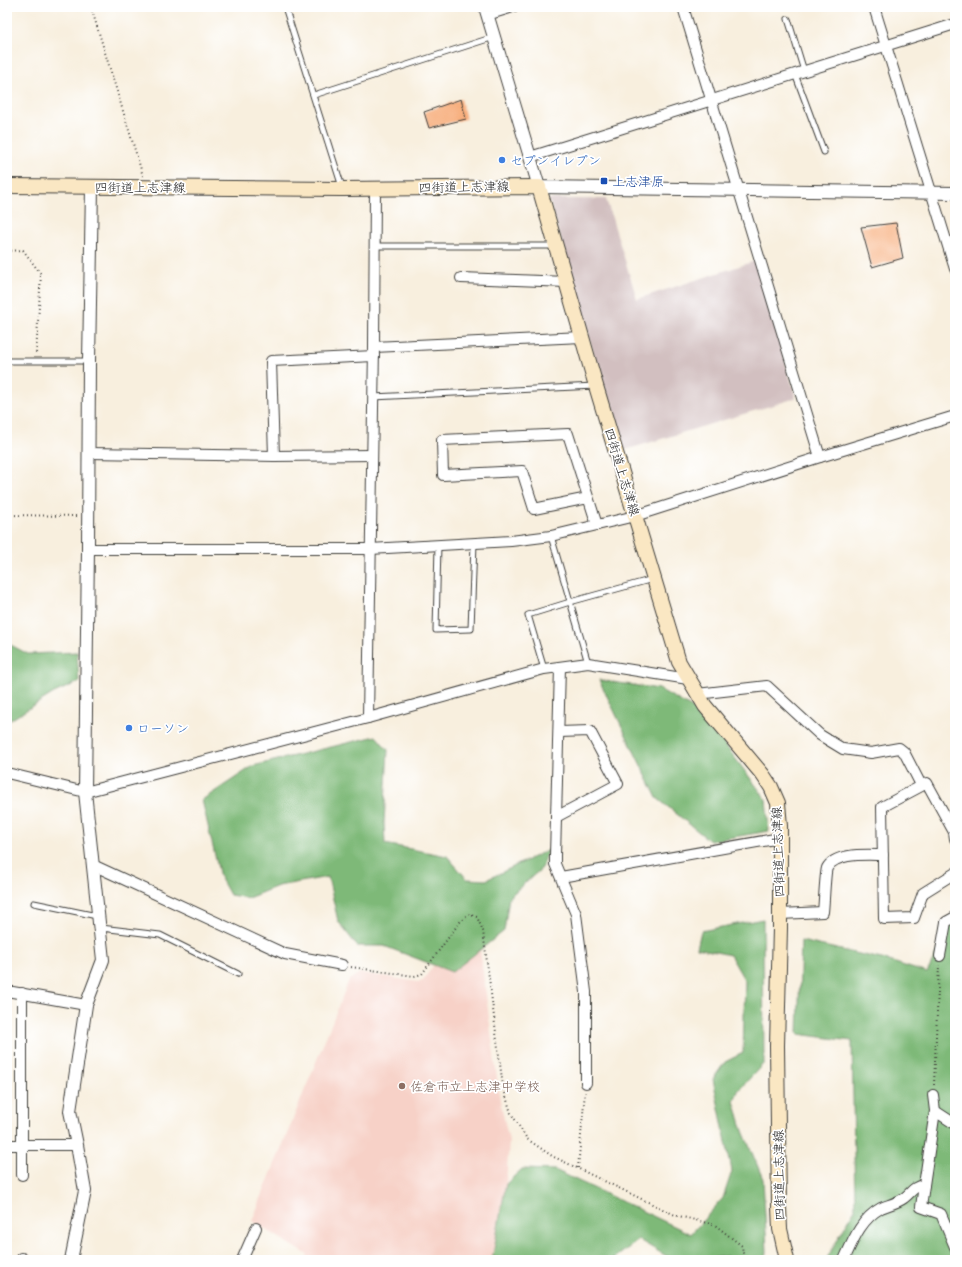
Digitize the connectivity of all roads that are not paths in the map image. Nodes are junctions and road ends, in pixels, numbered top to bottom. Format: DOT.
graph roads {
  1 [pos="285,7"];
  2 [pos="513,7"];
  3 [pos="683,7"];
  4 [pos="874,7"];
  5 [pos="486,11"];
  6 [pos="788,19"];
  7 [pos="955,24"];
  8 [pos="494,37"];
  9 [pos="886,46"];
  10 [pos="800,73"];
  11 [pos="314,95"];
  12 [pos="711,100"];
  13 [pos="824,152"];
  14 [pos="530,157"];
  15 [pos="7,186"];
  16 [pos="92,187"];
  17 [pos="539,187"];
  18 [pos="375,188"];
  19 [pos="342,189"];
  20 [pos="739,190"];
  21 [pos="931,192"];
  22 [pos="955,193"];
  23 [pos="374,246"];
  24 [pos="556,246"];
  25 [pos="955,269"];
  26 [pos="461,278"];
  27 [pos="567,282"];
  28 [pos="582,337"];
  29 [pos="374,352"];
  30 [pos="7,361"];
  31 [pos="89,361"];
  32 [pos="596,386"];
  33 [pos="373,398"];
  34 [pos="955,416"];
  35 [pos="89,453"];
  36 [pos="372,455"];
  37 [pos="274,456"];
  38 [pos="820,457"];
  39 [pos="588,498"];
  40 [pos="635,516"];
  41 [pos="597,525"];
  42 [pos="551,536"];
  43 [pos="474,543"];
  44 [pos="438,545"];
  45 [pos="88,549"];
  46 [pos="370,549"];
  47 [pos="654,579"];
  48 [pos="570,602"];
  49 [pos="588,663"];
  50 [pos="560,667"];
  51 [pos="544,669"];
  52 [pos="688,679"];
  53 [pos="697,694"];
  54 [pos="368,718"];
  55 [pos="559,732"];
  56 [pos="7,773"];
  57 [pos="922,785"];
  58 [pos="85,792"];
  59 [pos="556,817"];
  60 [pos="780,838"];
  61 [pos="955,839"];
  62 [pos="882,855"];
  63 [pos="93,865"];
  64 [pos="955,873"];
  65 [pos="561,877"];
  66 [pos="34,903"];
  67 [pos="780,914"];
  68 [pos="955,917"];
  69 [pos="99,922"];
  70 [pos="940,956"];
  71 [pos="342,965"];
  72 [pos="238,974"];
  73 [pos="7,991"];
  74 [pos="22,993"];
  75 [pos="86,1005"];
  76 [pos="586,1083"];
  77 [pos="933,1095"];
  78 [pos="935,1111"];
  79 [pos="955,1124"];
  80 [pos="7,1145"];
  81 [pos="22,1145"];
  82 [pos="77,1145"];
  83 [pos="22,1176"];
  84 [pos="924,1185"];
  85 [pos="256,1228"];
  86 [pos="955,1247"];
  87 [pos="71,1260"];
  88 [pos="242,1260"];
  89 [pos="787,1260"];
  90 [pos="844,1260"];
  1 -- 11 [label="lane"];
  2 -- 5 [label="street"];
  3 -- 12 [label="street"];
  4 -- 9 [label="street"];
  5 -- 8 [label="street"];
  6 -- 10 [label="lane"];
  7 -- 9 [label="street"];
  8 -- 11 [label="lane"];
  8 -- 14 [label="street"];
  9 -- 10 [label="street"];
  9 -- 21 [label="street"];
  10 -- 12 [label="street"];
  10 -- 13 [label="lane"];
  11 -- 19 [label="lane"];
  12 -- 14 [label="street"];
  12 -- 20 [label="street"];
  14 -- 17 [label="street"];
  15 -- 16 [label="main road, 四街道上志津線"];
  16 -- 19 [label="main road, 四街道上志津線"];
  16 -- 31 [label="street"];
  17 -- 18 [label="main road, 四街道上志津線"];
  17 -- 20 [label="street"];
  17 -- 24 [label="main road, 四街道上志津線"];
  18 -- 19 [label="main road, 四街道上志津線"];
  18 -- 23 [label="street"];
  20 -- 21 [label="street"];
  20 -- 38 [label="street"];
  21 -- 22 [label="street"];
  21 -- 25 [label="street"];
  23 -- 24 [label="lane"];
  23 -- 29 [label="street"];
  24 -- 27 [label="main road, 四街道上志津線"];
  26 -- 27 [label="street"];
  27 -- 28 [label="main road, 四街道上志津線"];
  28 -- 29 [label="street"];
  28 -- 32 [label="main road, 四街道上志津線"];
  29 -- 33 [label="street"];
  29 -- 37 [label="street"];
  30 -- 31 [label="lane"];
  31 -- 35 [label="street"];
  32 -- 33 [label="lane"];
  32 -- 40 [label="main road, 四街道上志津線"];
  33 -- 36 [label="street"];
  34 -- 38 [label="street"];
  35 -- 37 [label="street"];
  35 -- 45 [label="street"];
  36 -- 37 [label="street"];
  36 -- 46 [label="street"];
  38 -- 40 [label="street"];
  39 -- 39 [label="street"];
  39 -- 41 [label="street"];
  40 -- 41 [label="street"];
  40 -- 47 [label="main road, 四街道上志津線"];
  41 -- 42 [label="street"];
  42 -- 43 [label="street"];
  42 -- 48 [label="lane"];
  43 -- 44 [label="street"];
  43 -- 44 [label="lane"];
  44 -- 46 [label="street"];
  45 -- 46 [label="street"];
  45 -- 58 [label="street"];
  46 -- 54 [label="street"];
  47 -- 48 [label="lane"];
  47 -- 52 [label="main road, 四街道上志津線"];
  48 -- 49 [label="lane"];
  48 -- 51 [label="lane"];
  49 -- 50 [label="street"];
  49 -- 52 [label="street"];
  50 -- 51 [label="street"];
  50 -- 55 [label="street"];
  51 -- 54 [label="street"];
  52 -- 53 [label="main road, 四街道上志津線"];
  53 -- 57 [label="street"];
  53 -- 60 [label="main road, 四街道上志津線"];
  54 -- 58 [label="street"];
  55 -- 59 [label="street"];
  55 -- 59 [label="street"];
  56 -- 58 [label="street"];
  57 -- 61 [label="street"];
  57 -- 62 [label="street"];
  58 -- 63 [label="street"];
  59 -- 65 [label="street"];
  60 -- 65 [label="street"];
  60 -- 67 [label="main road, 四街道上志津線"];
  62 -- 64 [label="street"];
  62 -- 67 [label="street"];
  63 -- 69 [label="street"];
  63 -- 71 [label="street"];
  65 -- 76 [label="street"];
  66 -- 69 [label="lane"];
  67 -- 89 [label="main road, 四街道上志津線"];
  68 -- 70 [label="street"];
  69 -- 72 [label="lane"];
  69 -- 75 [label="street"];
  73 -- 74 [label="street"];
  74 -- 75 [label="street"];
  74 -- 81 [label="street"];
  75 -- 82 [label="street"];
  77 -- 78 [label="street"];
  78 -- 79 [label="street"];
  78 -- 84 [label="street"];
  80 -- 81 [label="street"];
  81 -- 82 [label="street"];
  81 -- 83 [label="street"];
  82 -- 87 [label="street"];
  84 -- 86 [label="street"];
  84 -- 90 [label="street"];
  85 -- 88 [label="street"];
}
